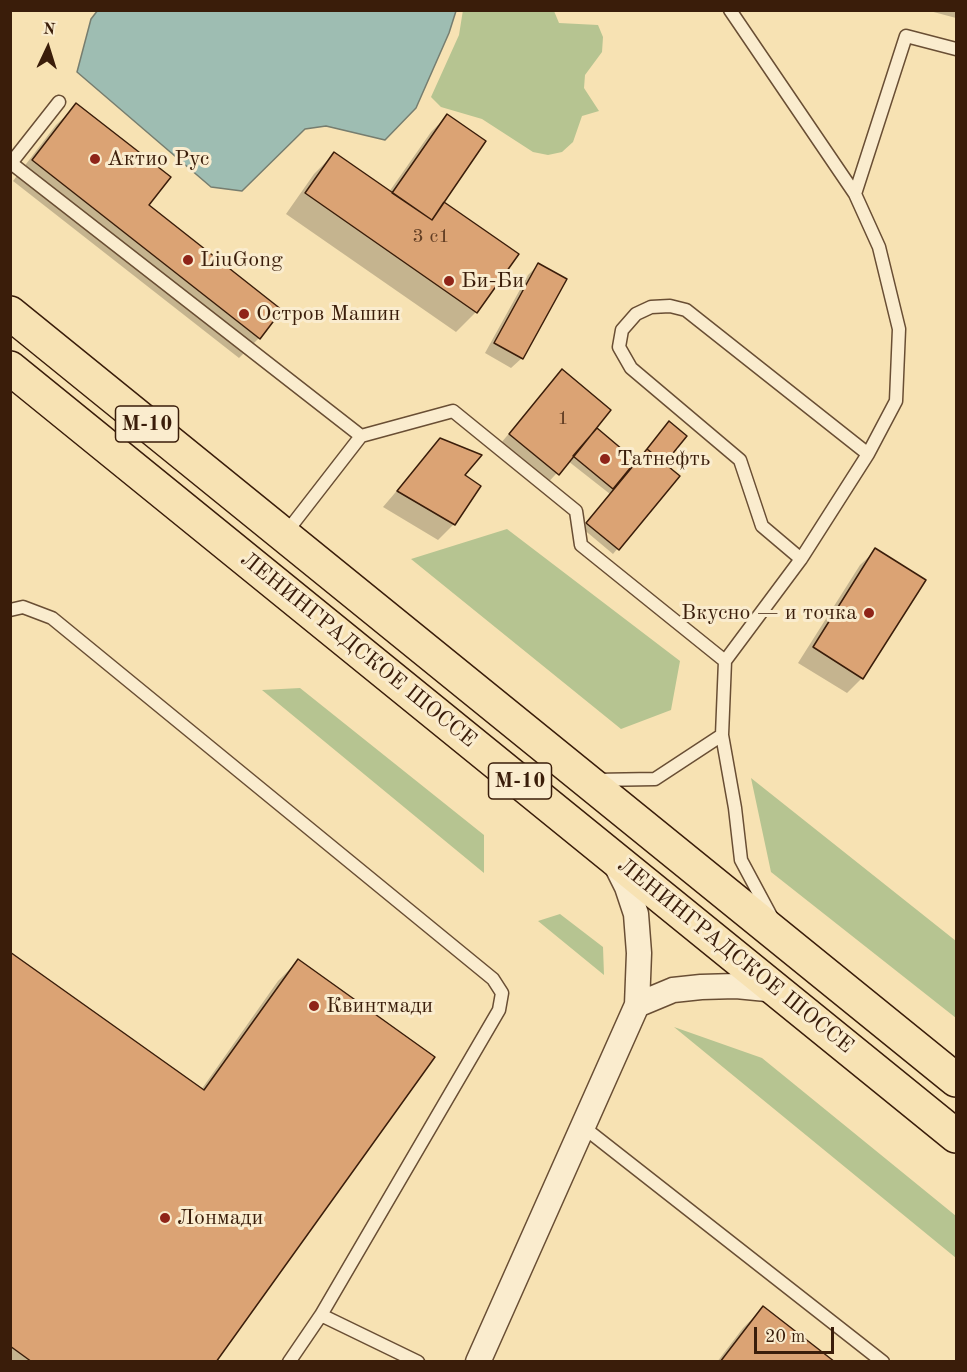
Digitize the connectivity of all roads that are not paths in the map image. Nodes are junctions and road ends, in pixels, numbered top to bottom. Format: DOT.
graph roads {
  1 [pos="730,10"];
  2 [pos="957,49"];
  3 [pos="59,102"];
  4 [pos="855,194"];
  5 [pos="10,313"];
  6 [pos="10,368"];
  7 [pos="361,436"];
  8 [pos="868,454"];
  9 [pos="284,535"];
  10 [pos="801,559"];
  11 [pos="10,610"];
  12 [pos="725,661"];
  13 [pos="722,735"];
  14 [pos="587,780"];
  15 [pos="610,855"];
  16 [pos="783,939"];
  17 [pos="777,990"];
  18 [pos="637,1005"];
  19 [pos="957,1080"];
  20 [pos="582,1126"];
  21 [pos="957,1136"];
  22 [pos="321,1315"];
  23 [pos="289,1362"];
  24 [pos="418,1362"];
  25 [pos="478,1362"];
  26 [pos="883,1362"];
  1 -- 4 [label="lane"];
  2 -- 4 [label="lane"];
  3 -- 7 [label="lane"];
  4 -- 8 [label="lane"];
  5 -- 9 [label="highway, ЛЕНИНГРАДСКОЕ ШОССЕ / М-10"];
  6 -- 15 [label="highway, ЛЕНИНГРАДСКОЕ ШОССЕ / М-10"];
  7 -- 9 [label="lane"];
  7 -- 12 [label="lane"];
  8 -- 10 [label="lane"];
  8 -- 10 [label="lane"];
  9 -- 14 [label="highway, ЛЕНИНГРАДСКОЕ ШОССЕ / М-10"];
  10 -- 12 [label="lane"];
  11 -- 22 [label="lane"];
  12 -- 13 [label="lane"];
  13 -- 14 [label="lane"];
  13 -- 16 [label="lane"];
  14 -- 16 [label="highway, ЛЕНИНГРАДСКОЕ ШОССЕ / М-10"];
  15 -- 17 [label="highway, ЛЕНИНГРАДСКОЕ ШОССЕ / М-10"];
  15 -- 18 [label="street"];
  16 -- 19 [label="highway, ЛЕНИНГРАДСКОЕ ШОССЕ / М-10"];
  17 -- 18 [label="street"];
  17 -- 21 [label="highway, ЛЕНИНГРАДСКОЕ ШОССЕ / М-10"];
  18 -- 20 [label="street"];
  20 -- 25 [label="street"];
  20 -- 26 [label="lane"];
  22 -- 23 [label="lane"];
  22 -- 24 [label="lane"];
}
